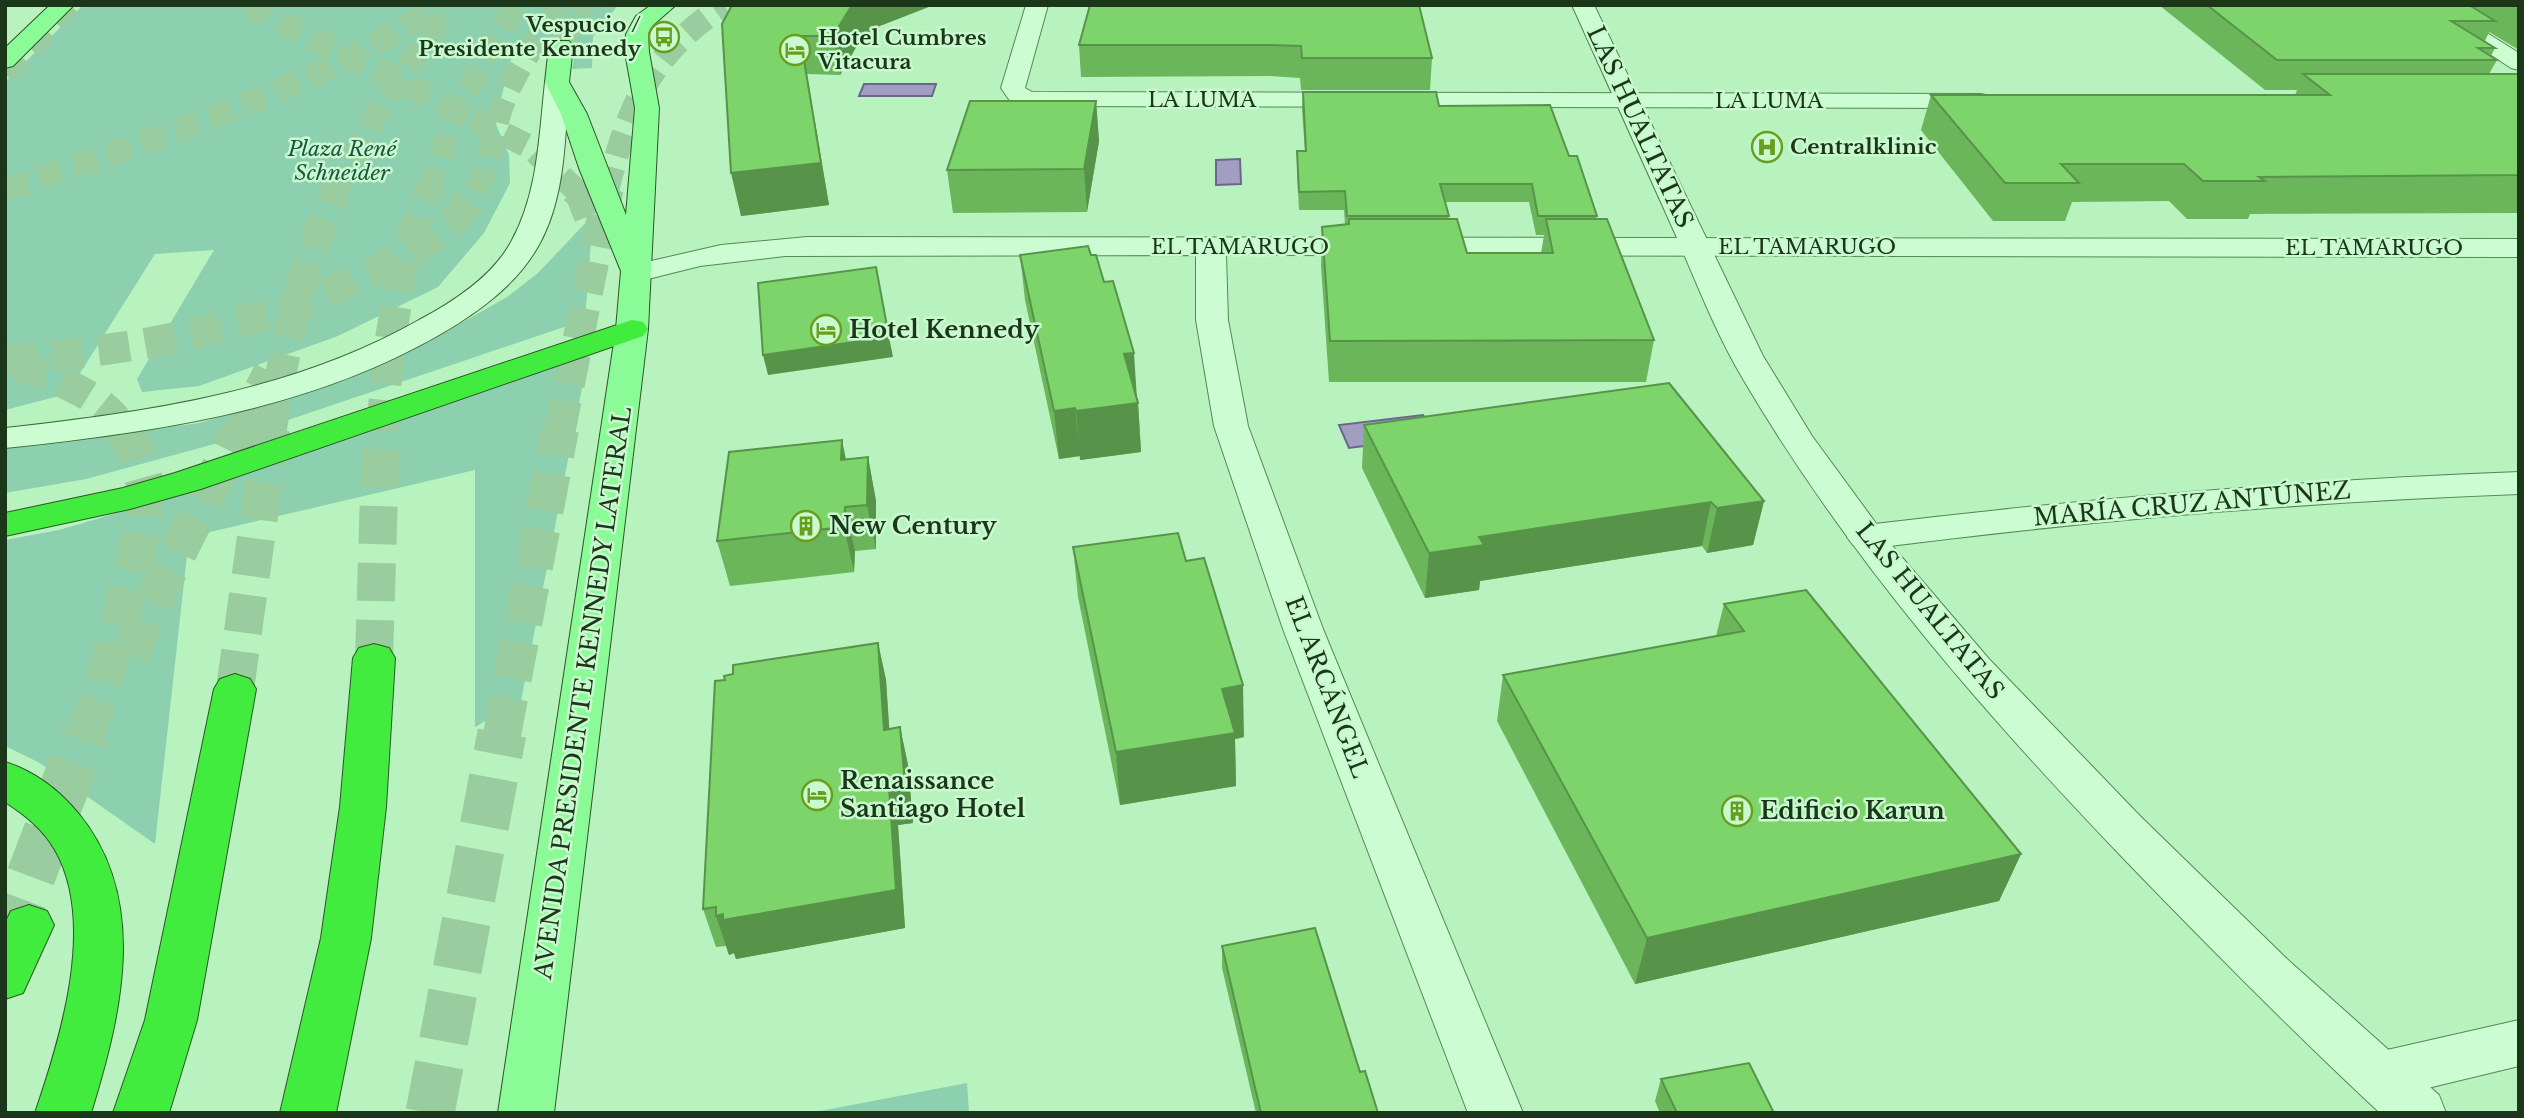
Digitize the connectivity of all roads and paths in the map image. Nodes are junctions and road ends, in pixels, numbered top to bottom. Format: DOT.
graph roads {
  1 [pos="63,5"];
  2 [pos="665,5"];
  3 [pos="1037,5"];
  4 [pos="1583,5"];
  5 [pos="2426,5"];
  6 [pos="561,47"];
  7 [pos="5,61"];
  8 [pos="2519,63"];
  9 [pos="557,82"];
  10 [pos="1998,101"];
  11 [pos="1628,102"];
  12 [pos="1211,247"];
  13 [pos="1695,248"];
  14 [pos="2519,248"];
  15 [pos="636,273"];
  16 [pos="632,329"];
  17 [pos="5,438"];
  18 [pos="2519,483"];
  19 [pos="5,525"];
  20 [pos="1866,537"];
  21 [pos="374,658"];
  22 [pos="235,690"];
  23 [pos="5,779"];
  24 [pos="29,925"];
  25 [pos="5,978"];
  26 [pos="2519,1043"];
  27 [pos="2378,1076"];
  28 [pos="63,1113"];
  29 [pos="141,1113"];
  30 [pos="308,1113"];
  31 [pos="526,1113"];
  32 [pos="1496,1113"];
  33 [pos="2419,1113"];
  1 -- 7 [label="main road"];
  2 -- 15 [label="main road, AVENIDA PRESIDENTE KENNEDY LATERAL"];
  3 -- 11 [label="street, LA LUMA"];
  4 -- 11 [label="street, LAS HUALTATAS"];
  5 -- 8 [label="street"];
  6 -- 9 [label="main road"];
  9 -- 15 [label="main road, AVENIDA PRESIDENTE KENNEDY LATERAL"];
  9 -- 17 [label="street"];
  10 -- 11 [label="street, LA LUMA"];
  11 -- 13 [label="street, LAS HUALTATAS"];
  12 -- 13 [label="street, EL TAMARUGO"];
  12 -- 15 [label="street, EL TAMARUGO"];
  12 -- 32 [label="street, EL ARCÁNGEL"];
  13 -- 14 [label="street, EL TAMARUGO"];
  13 -- 20 [label="street, LAS HUALTATAS"];
  15 -- 16 [label="main road, AVENIDA PRESIDENTE KENNEDY LATERAL"];
  16 -- 19 [label="highway"];
  16 -- 31 [label="main road, AVENIDA PRESIDENTE KENNEDY LATERAL"];
  18 -- 20 [label="street, MARÍA CRUZ ANTÚNEZ"];
  20 -- 27 [label="street, LAS HUALTATAS"];
  21 -- 30 [label="highway"];
  22 -- 29 [label="highway"];
  23 -- 28 [label="highway"];
  24 -- 25 [label="highway"];
  26 -- 27 [label="street"];
  27 -- 33 [label="street, LAS HUALTATAS"];
}
